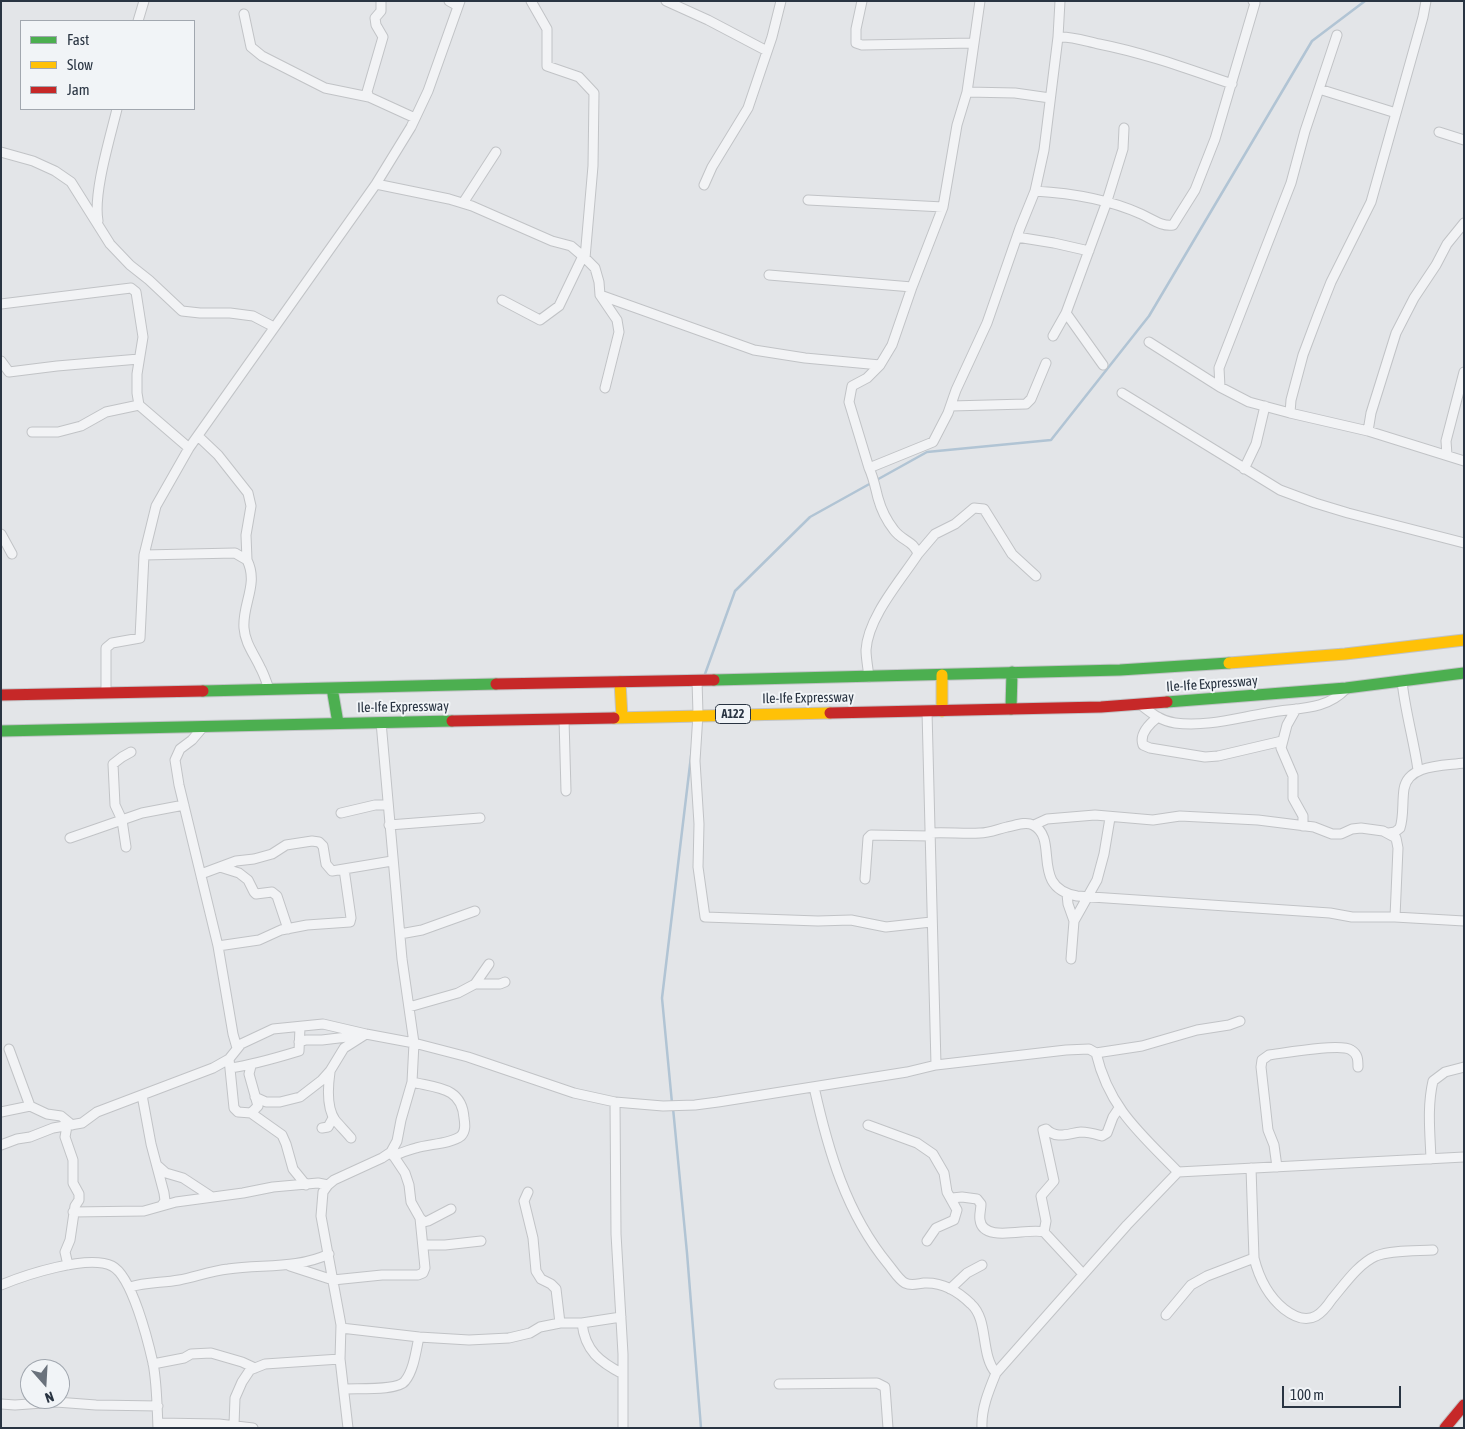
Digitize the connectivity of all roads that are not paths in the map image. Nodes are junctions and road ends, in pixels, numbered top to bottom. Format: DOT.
graph roads {
  1 [pos="144,1"];
  2 [pos="382,1"];
  3 [pos="448,1"];
  4 [pos="531,1"];
  5 [pos="666,1"];
  6 [pos="781,1"];
  7 [pos="862,1"];
  8 [pos="980,1"];
  9 [pos="1060,1"];
  10 [pos="1254,1"];
  11 [pos="1426,1"];
  12 [pos="459,4"];
  13 [pos="244,14"];
  14 [pos="138,20"];
  15 [pos="1337,35"];
  16 [pos="1058,37"];
  17 [pos="973,43"];
  18 [pos="767,51"];
  19 [pos="1232,84"];
  20 [pos="1319,89"];
  21 [pos="967,92"];
  22 [pos="369,97"];
  23 [pos="1050,98"];
  24 [pos="117,110"];
  25 [pos="1396,113"];
  26 [pos="415,118"];
  27 [pos="1124,128"];
  28 [pos="1439,132"];
  29 [pos="1464,140"];
  30 [pos="1,152"];
  31 [pos="496,152"];
  32 [pos="376,184"];
  33 [pos="704,185"];
  34 [pos="1035,191"];
  35 [pos="808,200"];
  36 [pos="463,204"];
  37 [pos="1106,204"];
  38 [pos="943,206"];
  39 [pos="1464,223"];
  40 [pos="98,226"];
  41 [pos="1017,237"];
  42 [pos="1089,251"];
  43 [pos="584,257"];
  44 [pos="769,275"];
  45 [pos="912,287"];
  46 [pos="600,295"];
  47 [pos="502,300"];
  48 [pos="1,304"];
  49 [pos="1066,312"];
  50 [pos="274,327"];
  51 [pos="1053,336"];
  52 [pos="1150,342"];
  53 [pos="139,359"];
  54 [pos="1,361"];
  55 [pos="1046,364"];
  56 [pos="880,365"];
  57 [pos="1103,365"];
  58 [pos="1464,372"];
  59 [pos="1220,387"];
  60 [pos="605,388"];
  61 [pos="1122,393"];
  62 [pos="139,406"];
  63 [pos="950,406"];
  64 [pos="1265,406"];
  65 [pos="1290,413"];
  66 [pos="1368,431"];
  67 [pos="32,432"];
  68 [pos="198,436"];
  69 [pos="189,448"];
  70 [pos="1447,455"];
  71 [pos="1464,461"];
  72 [pos="869,468"];
  73 [pos="1244,468"];
  74 [pos="1,534"];
  75 [pos="1464,543"];
  76 [pos="12,554"];
  77 [pos="918,554"];
  78 [pos="144,555"];
  79 [pos="248,560"];
  80 [pos="1036,576"];
  81 [pos="1464,640"];
  82 [pos="1012,672"];
  83 [pos="1464,673"];
  84 [pos="942,675"];
  85 [pos="869,677"];
  86 [pos="697,680"];
  87 [pos="1402,681"];
  88 [pos="620,682"];
  89 [pos="269,688"];
  90 [pos="332,688"];
  91 [pos="1346,688"];
  92 [pos="106,693"];
  93 [pos="1,695"];
  94 [pos="1139,704"];
  95 [pos="1011,709"];
  96 [pos="1296,709"];
  97 [pos="926,711"];
  98 [pos="942,711"];
  99 [pos="1280,712"];
  100 [pos="698,714"];
  101 [pos="622,717"];
  102 [pos="1158,718"];
  103 [pos="564,719"];
  104 [pos="380,722"];
  105 [pos="338,723"];
  106 [pos="1287,725"];
  107 [pos="203,726"];
  108 [pos="1,731"];
  109 [pos="1282,741"];
  110 [pos="131,752"];
  111 [pos="1464,763"];
  112 [pos="1418,770"];
  113 [pos="566,791"];
  114 [pos="184,805"];
  115 [pos="388,805"];
  116 [pos="341,813"];
  117 [pos="480,818"];
  118 [pos="1110,818"];
  119 [pos="122,820"];
  120 [pos="389,825"];
  121 [pos="1034,825"];
  122 [pos="1303,826"];
  123 [pos="1389,833"];
  124 [pos="930,834"];
  125 [pos="70,838"];
  126 [pos="126,847"];
  127 [pos="392,861"];
  128 [pos="220,867"];
  129 [pos="344,869"];
  130 [pos="201,874"];
  131 [pos="865,880"];
  132 [pos="1067,894"];
  133 [pos="1087,897"];
  134 [pos="475,911"];
  135 [pos="1395,917"];
  136 [pos="1074,921"];
  137 [pos="1464,921"];
  138 [pos="931,922"];
  139 [pos="288,929"];
  140 [pos="400,934"];
  141 [pos="218,946"];
  142 [pos="1071,959"];
  143 [pos="490,964"];
  144 [pos="505,982"];
  145 [pos="475,984"];
  146 [pos="409,1007"];
  147 [pos="1240,1022"];
  148 [pos="300,1026"];
  149 [pos="366,1034"];
  150 [pos="354,1041"];
  151 [pos="299,1042"];
  152 [pos="414,1043"];
  153 [pos="9,1049"];
  154 [pos="1096,1053"];
  155 [pos="233,1057"];
  156 [pos="936,1065"];
  157 [pos="251,1066"];
  158 [pos="1358,1067"];
  159 [pos="1464,1067"];
  160 [pos="330,1071"];
  161 [pos="412,1082"];
  162 [pos="814,1087"];
  163 [pos="142,1095"];
  164 [pos="255,1098"];
  165 [pos="615,1102"];
  166 [pos="30,1106"];
  167 [pos="1119,1108"];
  168 [pos="1,1112"];
  169 [pos="251,1113"];
  170 [pos="333,1118"];
  171 [pos="868,1125"];
  172 [pos="70,1126"];
  173 [pos="322,1128"];
  174 [pos="351,1138"];
  175 [pos="397,1140"];
  176 [pos="1,1145"];
  177 [pos="411,1150"];
  178 [pos="392,1154"];
  179 [pos="1464,1157"];
  180 [pos="1432,1158"];
  181 [pos="156,1165"];
  182 [pos="1276,1167"];
  183 [pos="1251,1168"];
  184 [pos="1178,1172"];
  185 [pos="306,1185"];
  186 [pos="328,1185"];
  187 [pos="528,1192"];
  188 [pos="212,1197"];
  189 [pos="952,1198"];
  190 [pos="162,1205"];
  191 [pos="451,1209"];
  192 [pos="73,1212"];
  193 [pos="420,1218"];
  194 [pos="1044,1232"];
  195 [pos="927,1241"];
  196 [pos="481,1242"];
  197 [pos="423,1245"];
  198 [pos="1433,1250"];
  199 [pos="329,1254"];
  200 [pos="1254,1258"];
  201 [pos="68,1265"];
  202 [pos="982,1265"];
  203 [pos="290,1266"];
  204 [pos="1083,1274"];
  205 [pos="333,1280"];
  206 [pos="1,1285"];
  207 [pos="130,1287"];
  208 [pos="950,1289"];
  209 [pos="1166,1315"];
  210 [pos="621,1317"];
  211 [pos="560,1323"];
  212 [pos="582,1323"];
  213 [pos="341,1328"];
  214 [pos="419,1336"];
  215 [pos="340,1359"];
  216 [pos="153,1364"];
  217 [pos="255,1368"];
  218 [pos="996,1373"];
  219 [pos="623,1374"];
  220 [pos="778,1384"];
  221 [pos="344,1389"];
  222 [pos="1,1404"];
  223 [pos="1464,1405"];
  224 [pos="158,1406"];
  225 [pos="158,1425"];
  226 [pos="234,1426"];
  227 [pos="253,1428"];
  228 [pos="348,1428"];
  229 [pos="623,1428"];
  230 [pos="888,1428"];
  231 [pos="982,1428"];
  232 [pos="1445,1428"];
  1 -- 14 [label="street"];
  2 -- 22 [label="street"];
  3 -- 12 [label="street"];
  4 -- 43 [label="street"];
  5 -- 18 [label="street"];
  6 -- 18 [label="street"];
  7 -- 17 [label="street"];
  8 -- 17 [label="street"];
  9 -- 16 [label="street"];
  10 -- 19 [label="street"];
  11 -- 25 [label="street"];
  12 -- 26 [label="street"];
  13 -- 22 [label="street"];
  15 -- 20 [label="street"];
  16 -- 19 [label="street"];
  16 -- 23 [label="street"];
  17 -- 21 [label="street"];
  18 -- 33 [label="street"];
  19 -- 37 [label="street"];
  20 -- 25 [label="street"];
  20 -- 59 [label="street"];
  21 -- 23 [label="street"];
  21 -- 38 [label="street"];
  22 -- 26 [label="street"];
  23 -- 34 [label="street"];
  24 -- 40 [label="street"];
  25 -- 65 [label="street"];
  26 -- 32 [label="street"];
  27 -- 37 [label="street"];
  28 -- 29 [label="street"];
  30 -- 40 [label="street"];
  31 -- 36 [label="street"];
  32 -- 36 [label="street"];
  32 -- 50 [label="street"];
  34 -- 37 [label="street"];
  34 -- 41 [label="street"];
  35 -- 38 [label="street"];
  36 -- 43 [label="street"];
  37 -- 42 [label="street"];
  38 -- 45 [label="street"];
  39 -- 66 [label="street"];
  40 -- 50 [label="street"];
  41 -- 42 [label="street"];
  41 -- 63 [label="street"];
  42 -- 49 [label="street"];
  43 -- 46 [label="street"];
  43 -- 47 [label="street"];
  44 -- 45 [label="street"];
  45 -- 56 [label="street"];
  46 -- 56 [label="street"];
  46 -- 60 [label="street"];
  48 -- 53 [label="street"];
  49 -- 51 [label="street"];
  49 -- 57 [label="street"];
  50 -- 68 [label="street"];
  52 -- 59 [label="street"];
  53 -- 54 [label="street"];
  53 -- 62 [label="street"];
  55 -- 63 [label="street"];
  56 -- 72 [label="street"];
  58 -- 70 [label="street"];
  59 -- 64 [label="street"];
  61 -- 73 [label="street"];
  62 -- 67 [label="street"];
  62 -- 69 [label="street"];
  63 -- 72 [label="street"];
  64 -- 65 [label="street"];
  64 -- 73 [label="street"];
  65 -- 66 [label="street"];
  66 -- 70 [label="street"];
  68 -- 69 [label="street"];
  68 -- 79 [label="street"];
  69 -- 78 [label="street"];
  70 -- 71 [label="street"];
  72 -- 77 [label="street"];
  73 -- 75 [label="street"];
  74 -- 76 [label="street"];
  77 -- 80 [label="street"];
  77 -- 85 [label="street"];
  78 -- 79 [label="street"];
  78 -- 92 [label="street"];
  79 -- 89 [label="street"];
  81 -- 82 [label="main road, Ile-Ife Expressway"];
  82 -- 84 [label="main road, Ile-Ife Expressway"];
  82 -- 95 [label="main road"];
  83 -- 87 [label="main road, Ile-Ife Expressway / A122"];
  84 -- 85 [label="main road, Ile-Ife Expressway"];
  84 -- 98 [label="main road"];
  85 -- 86 [label="main road, Ile-Ife Expressway"];
  86 -- 88 [label="main road, Ile-Ife Expressway"];
  86 -- 100 [label="street"];
  87 -- 91 [label="main road, Ile-Ife Expressway / A122"];
  87 -- 112 [label="street"];
  88 -- 90 [label="main road, Ile-Ife Expressway"];
  88 -- 101 [label="main road"];
  89 -- 90 [label="main road, Ile-Ife Expressway"];
  89 -- 92 [label="main road, Ile-Ife Expressway"];
  90 -- 105 [label="main road"];
  91 -- 94 [label="main road, Ile-Ife Expressway / A122"];
  91 -- 96 [label="street"];
  92 -- 93 [label="main road, Ile-Ife Expressway"];
  94 -- 95 [label="main road, Ile-Ife Expressway / A122"];
  94 -- 102 [label="street"];
  95 -- 98 [label="main road, Ile-Ife Expressway / A122"];
  96 -- 99 [label="street"];
  96 -- 106 [label="street"];
  97 -- 98 [label="main road, Ile-Ife Expressway / A122"];
  97 -- 100 [label="main road, Ile-Ife Expressway / A122"];
  97 -- 124 [label="street"];
  99 -- 102 [label="street"];
  99 -- 106 [label="street"];
  100 -- 101 [label="main road, Ile-Ife Expressway / A122"];
  100 -- 138 [label="street"];
  101 -- 103 [label="main road, Ile-Ife Expressway / A122"];
  102 -- 109 [label="street"];
  103 -- 104 [label="main road, Ile-Ife Expressway / A122"];
  103 -- 113 [label="street"];
  104 -- 105 [label="main road, Ile-Ife Expressway / A122"];
  104 -- 115 [label="street"];
  105 -- 107 [label="main road, Ile-Ife Expressway / A122"];
  106 -- 109 [label="street"];
  107 -- 108 [label="main road, Ile-Ife Expressway / A122"];
  107 -- 114 [label="street"];
  109 -- 122 [label="street"];
  110 -- 119 [label="street"];
  111 -- 112 [label="street"];
  112 -- 123 [label="street"];
  114 -- 119 [label="street"];
  114 -- 130 [label="street"];
  115 -- 116 [label="street"];
  115 -- 120 [label="street"];
  117 -- 120 [label="street"];
  118 -- 121 [label="street"];
  118 -- 122 [label="street"];
  118 -- 133 [label="street"];
  119 -- 125 [label="street"];
  119 -- 126 [label="street"];
  120 -- 127 [label="street"];
  121 -- 124 [label="street"];
  121 -- 132 [label="street"];
  122 -- 123 [label="street"];
  123 -- 135 [label="street"];
  124 -- 131 [label="street"];
  124 -- 138 [label="street"];
  127 -- 129 [label="street"];
  127 -- 140 [label="street"];
  128 -- 129 [label="street"];
  128 -- 130 [label="street"];
  128 -- 139 [label="street"];
  129 -- 139 [label="street"];
  130 -- 141 [label="street"];
  132 -- 133 [label="street"];
  132 -- 136 [label="street"];
  133 -- 135 [label="street"];
  133 -- 136 [label="street"];
  134 -- 140 [label="street"];
  135 -- 137 [label="street"];
  136 -- 142 [label="street"];
  138 -- 156 [label="street"];
  139 -- 141 [label="street"];
  140 -- 146 [label="street"];
  141 -- 155 [label="street"];
  143 -- 145 [label="street"];
  144 -- 145 [label="street"];
  145 -- 146 [label="street"];
  146 -- 152 [label="street"];
  147 -- 154 [label="street"];
  148 -- 149 [label="street"];
  148 -- 151 [label="street"];
  148 -- 155 [label="street"];
  149 -- 150 [label="street"];
  149 -- 152 [label="street"];
  150 -- 151 [label="street"];
  150 -- 160 [label="street"];
  151 -- 157 [label="street"];
  152 -- 161 [label="street"];
  152 -- 165 [label="street"];
  153 -- 166 [label="street"];
  154 -- 156 [label="street"];
  154 -- 167 [label="street"];
  155 -- 157 [label="street"];
  155 -- 157 [label="street"];
  155 -- 163 [label="street"];
  155 -- 169 [label="street"];
  156 -- 162 [label="street"];
  157 -- 164 [label="street"];
  158 -- 182 [label="street"];
  159 -- 180 [label="street"];
  160 -- 164 [label="street"];
  160 -- 170 [label="street"];
  161 -- 175 [label="street"];
  161 -- 177 [label="street"];
  162 -- 165 [label="street"];
  162 -- 208 [label="street"];
  163 -- 172 [label="street"];
  163 -- 181 [label="street"];
  164 -- 169 [label="street"];
  165 -- 210 [label="street"];
  166 -- 168 [label="street"];
  166 -- 172 [label="street"];
  167 -- 184 [label="street"];
  167 -- 194 [label="street"];
  169 -- 185 [label="street"];
  170 -- 173 [label="street"];
  170 -- 174 [label="street"];
  171 -- 189 [label="street"];
  172 -- 176 [label="street"];
  172 -- 192 [label="street"];
  175 -- 177 [label="street"];
  175 -- 178 [label="street"];
  177 -- 178 [label="street"];
  178 -- 186 [label="street"];
  178 -- 193 [label="street"];
  179 -- 180 [label="street"];
  180 -- 182 [label="street"];
  181 -- 188 [label="street"];
  181 -- 190 [label="street"];
  182 -- 183 [label="street"];
  183 -- 184 [label="street"];
  183 -- 200 [label="street"];
  184 -- 204 [label="street"];
  185 -- 186 [label="street"];
  185 -- 188 [label="street"];
  186 -- 199 [label="street"];
  187 -- 211 [label="street"];
  188 -- 190 [label="street"];
  189 -- 194 [label="street"];
  189 -- 195 [label="street"];
  190 -- 192 [label="street"];
  191 -- 193 [label="street"];
  192 -- 201 [label="street"];
  193 -- 197 [label="street"];
  194 -- 204 [label="street"];
  196 -- 197 [label="street"];
  197 -- 205 [label="street"];
  198 -- 200 [label="street"];
  199 -- 203 [label="street"];
  199 -- 205 [label="street"];
  200 -- 209 [label="street"];
  201 -- 206 [label="street"];
  201 -- 207 [label="street"];
  202 -- 208 [label="street"];
  203 -- 205 [label="street"];
  203 -- 207 [label="street"];
  204 -- 218 [label="street"];
  205 -- 213 [label="street"];
  207 -- 216 [label="street"];
  208 -- 218 [label="street"];
  210 -- 212 [label="street"];
  210 -- 219 [label="street"];
  211 -- 212 [label="street"];
  211 -- 214 [label="street"];
  212 -- 219 [label="street"];
  213 -- 214 [label="street"];
  213 -- 215 [label="street"];
  214 -- 221 [label="street"];
  215 -- 217 [label="street"];
  215 -- 221 [label="street"];
  216 -- 217 [label="street"];
  216 -- 224 [label="street"];
  217 -- 226 [label="street"];
  218 -- 231 [label="street"];
  219 -- 229 [label="street"];
  220 -- 230 [label="street"];
  221 -- 228 [label="street"];
  222 -- 224 [label="street"];
  223 -- 232 [label="main road"];
  224 -- 225 [label="street"];
  225 -- 226 [label="street"];
  226 -- 227 [label="street"];
}
